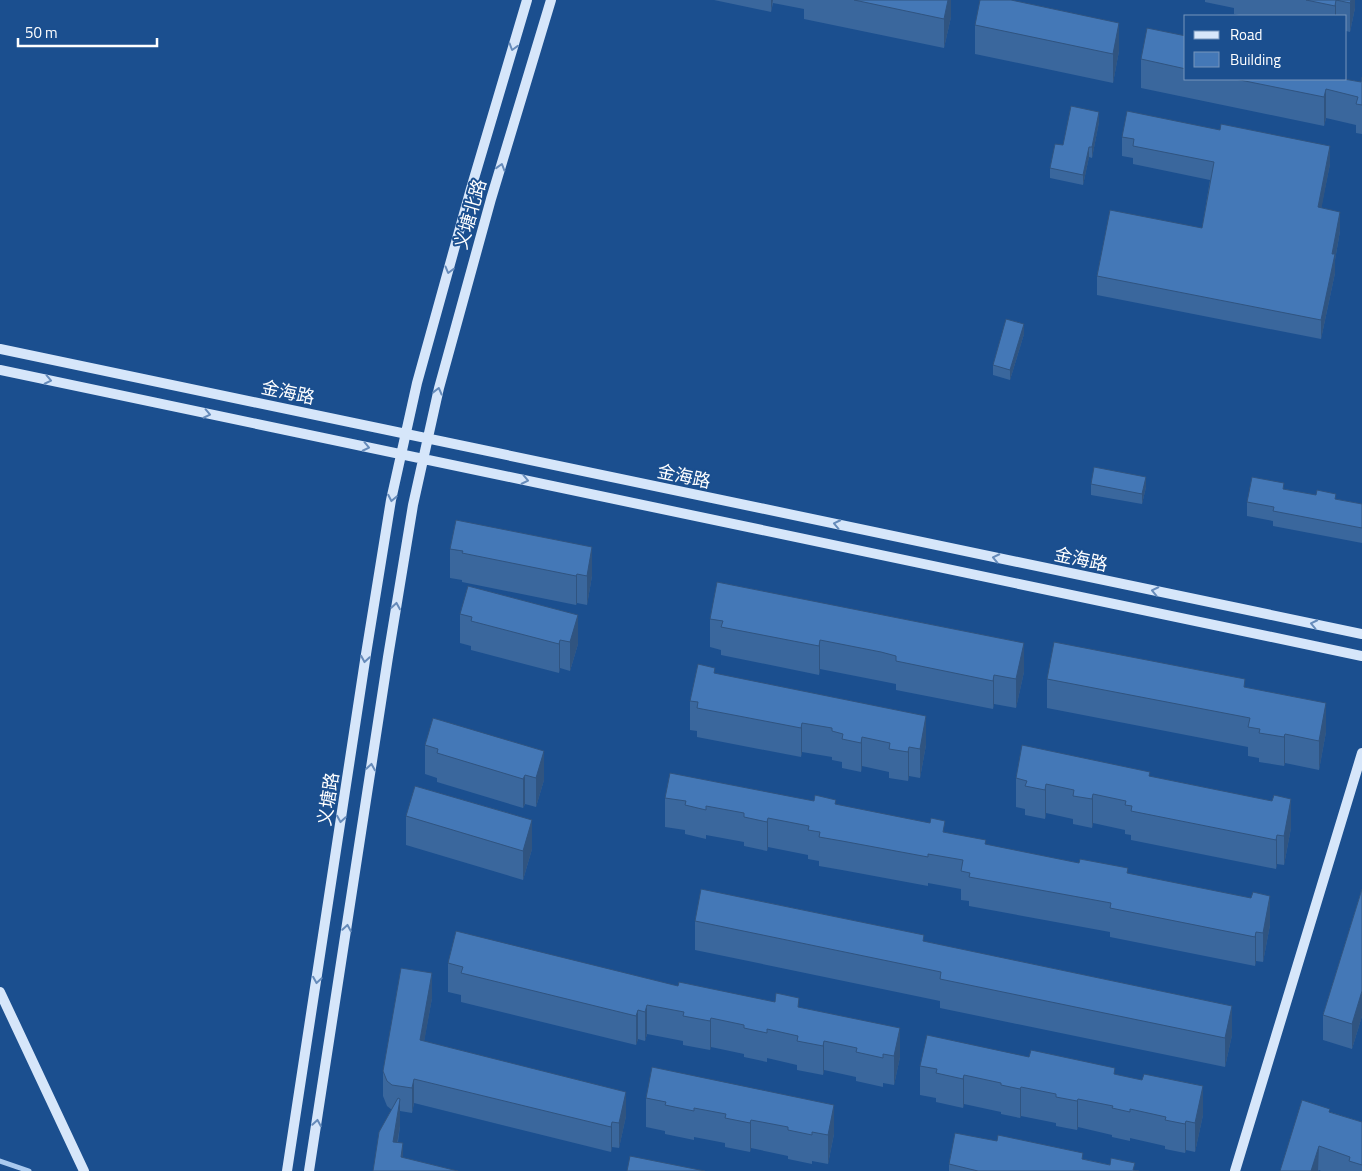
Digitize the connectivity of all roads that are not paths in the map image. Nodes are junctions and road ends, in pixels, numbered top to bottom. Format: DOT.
graph roads {
  1 [pos="527,0"];
  2 [pos="551,0"];
  3 [pos="0,348"];
  4 [pos="0,370"];
  5 [pos="406,434"];
  6 [pos="428,438"];
  7 [pos="402,454"];
  8 [pos="423,459"];
  9 [pos="1362,634"];
  10 [pos="1362,656"];
  11 [pos="1362,753"];
  12 [pos="0,992"];
  13 [pos="0,1161"];
  14 [pos="29,1171"];
  15 [pos="84,1171"];
  16 [pos="287,1171"];
  17 [pos="309,1171"];
  18 [pos="1235,1171"];
  1 -- 5 [label="main road, 义塘北路, one-way"];
  6 -- 2 [label="main road, 义塘北路, one-way"];
  3 -- 5 [label="main road, 金海路"];
  4 -- 7 [label="main road, 金海路, one-way"];
  5 -- 6 [label="main road, 金海路"];
  5 -- 7 [label="main road, 义塘路"];
  6 -- 8 [label="main road"];
  9 -- 6 [label="main road, 金海路, one-way"];
  7 -- 8 [label="main road, 金海路"];
  7 -- 16 [label="main road, 义塘路, one-way"];
  8 -- 10 [label="main road, 金海路, one-way"];
  17 -- 8 [label="main road, one-way"];
  11 -- 18 [label="main road"];
  12 -- 15 [label="main road"];
  13 -- 14 [label="street"];
}
